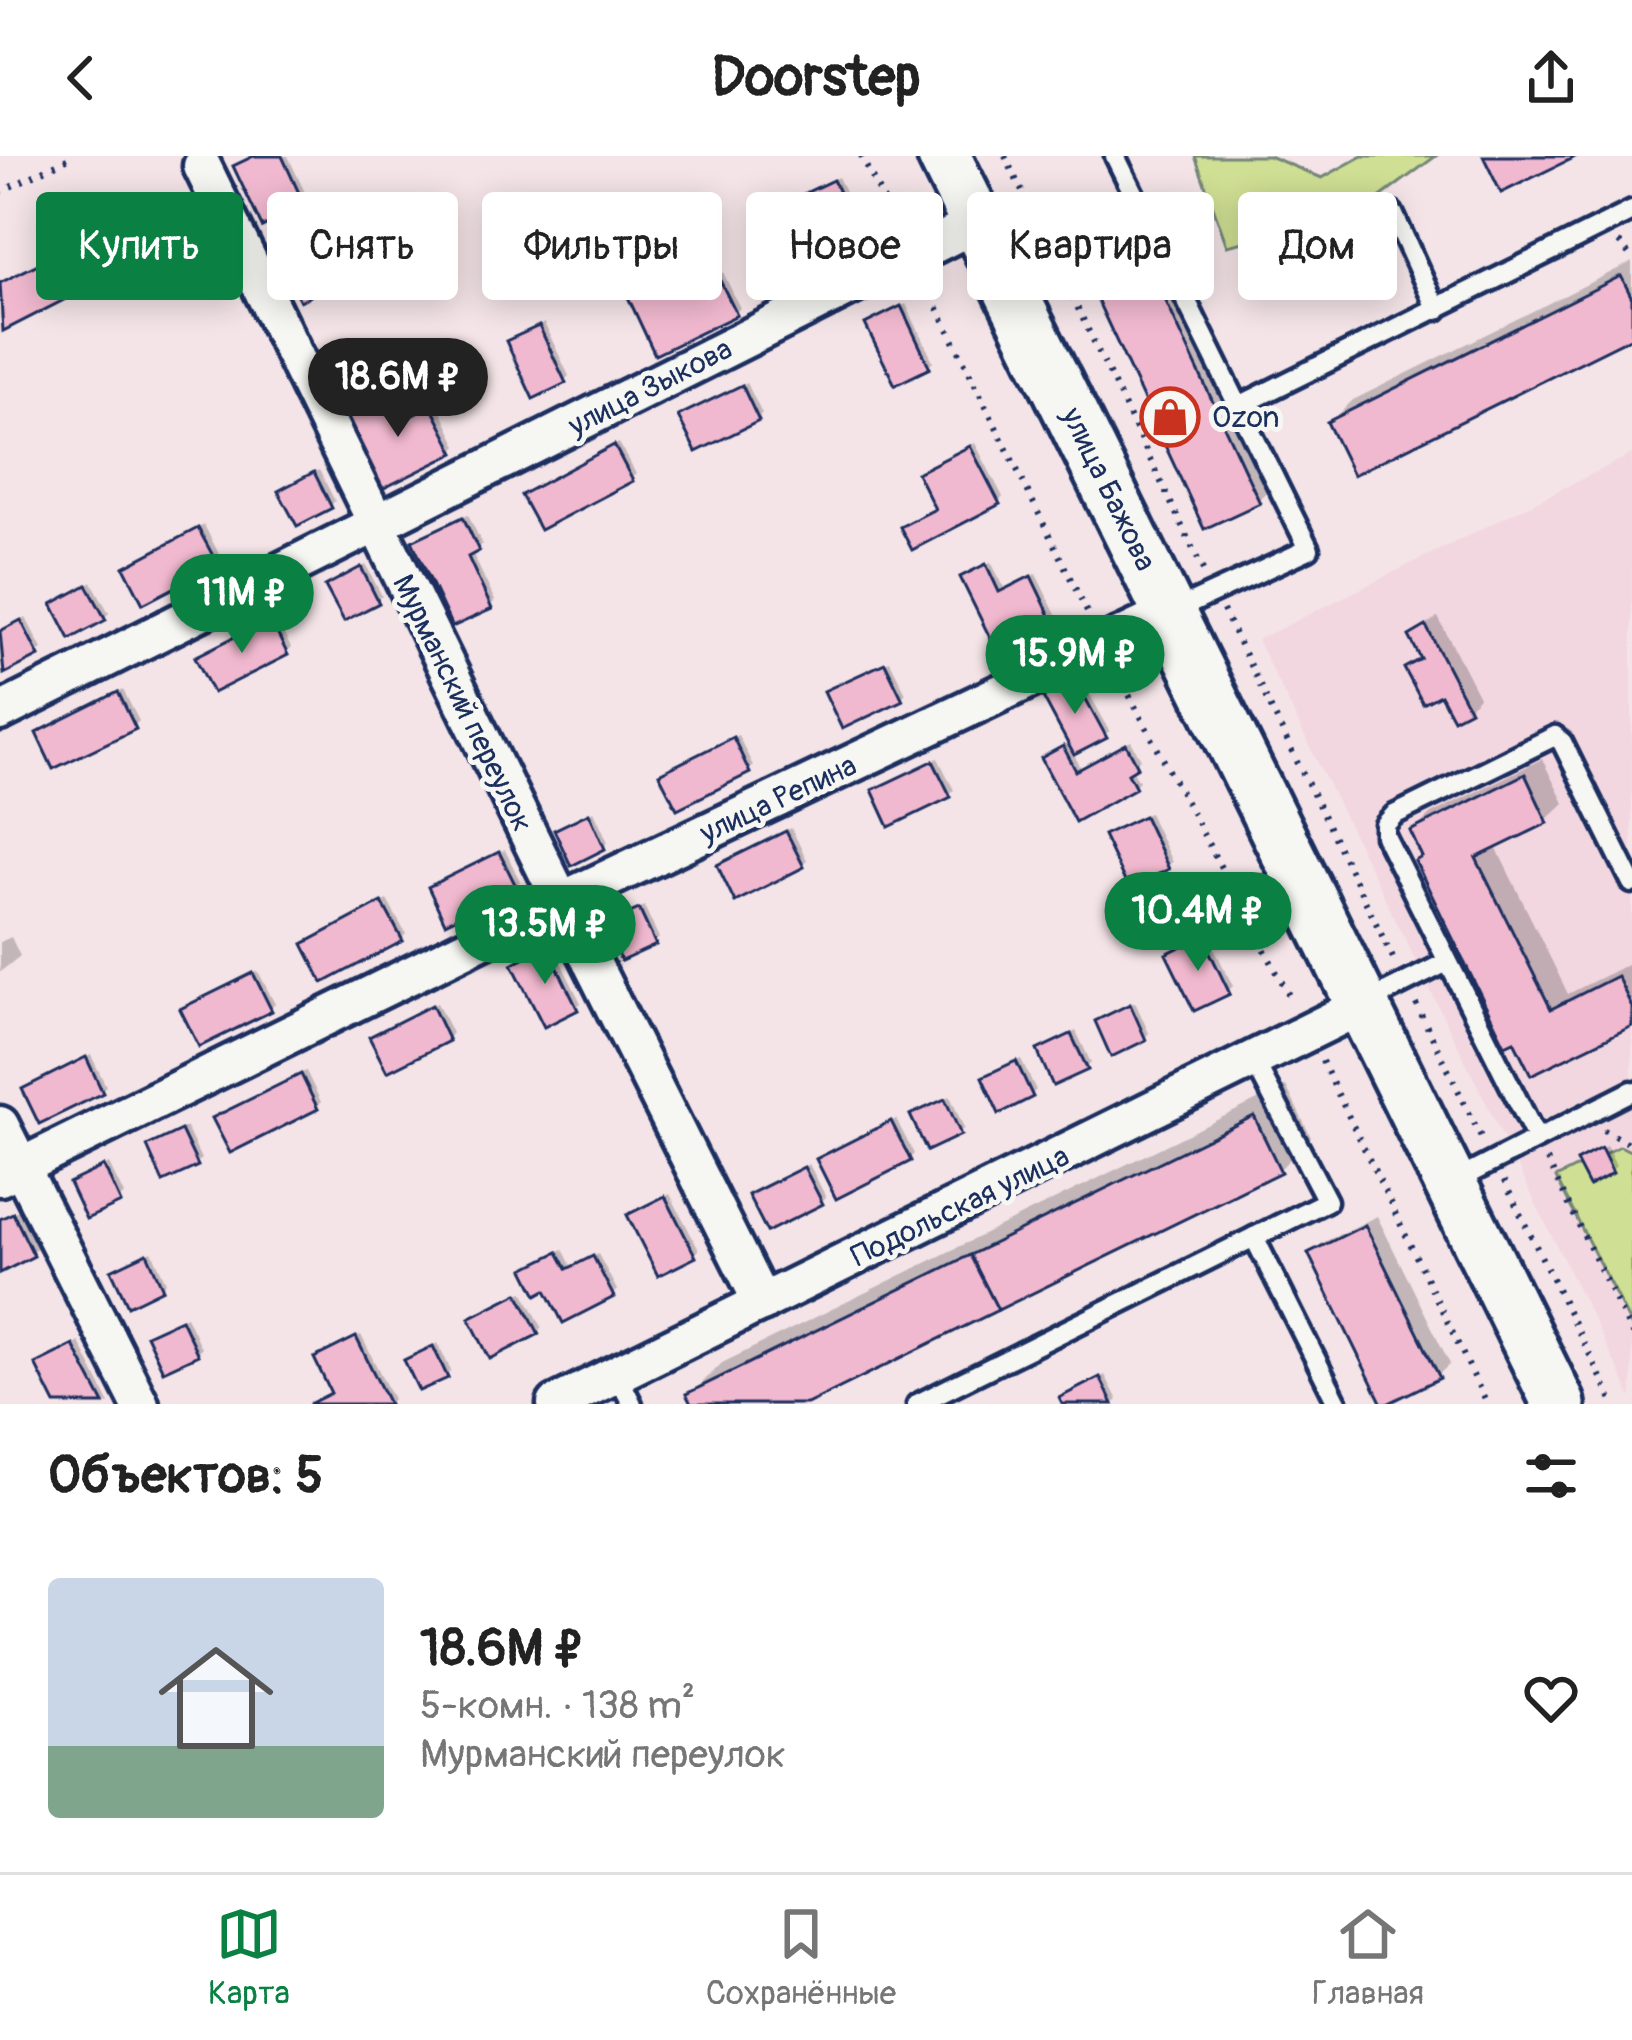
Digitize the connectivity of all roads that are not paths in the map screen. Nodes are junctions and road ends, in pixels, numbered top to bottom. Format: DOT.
graph roads {
  1 [pos="944,156"];
  2 [pos="1115,156"];
  3 [pos="202,166"];
  4 [pos="967,203"];
  5 [pos="1632,212"];
  6 [pos="1397,222"];
  7 [pos="967,228"];
  8 [pos="1021,300"];
  9 [pos="1437,310"];
  10 [pos="1237,406"];
  11 [pos="376,524"];
  12 [pos="1192,603"];
  13 [pos="0,712"];
  14 [pos="1632,883"];
  15 [pos="561,901"];
  16 [pos="1447,962"];
  17 [pos="1384,994"];
  18 [pos="1254,1061"];
  19 [pos="1632,1091"];
  20 [pos="0,1124"];
  21 [pos="1537,1139"];
  22 [pos="10,1172"];
  23 [pos="1472,1172"];
  24 [pos="1254,1237"];
  25 [pos="762,1303"];
  26 [pos="625,1389"];
  27 [pos="140,1404"];
  28 [pos="556,1404"];
  29 [pos="917,1404"];
  30 [pos="1338,1404"];
  31 [pos="1559,1404"];
  1 -- 4 [label="main road, улица Бажова"];
  2 -- 10 [label="lane"];
  3 -- 11 [label="street, Мурманский переулок"];
  5 -- 9 [label="lane"];
  6 -- 9 [label="lane"];
  7 -- 11 [label="street, улица Зыкова"];
  8 -- 12 [label="main road, улица Бажова"];
  9 -- 10 [label="lane"];
  10 -- 12 [label="lane"];
  11 -- 13 [label="street, улица Зыкова"];
  11 -- 15 [label="street, Мурманский переулок"];
  12 -- 15 [label="street, улица Репина"];
  12 -- 17 [label="main road, улица Бажова"];
  14 -- 16 [label="lane"];
  15 -- 22 [label="street, улица Репина"];
  15 -- 25 [label="street, Мурманский переулок"];
  16 -- 17 [label="lane"];
  16 -- 21 [label="lane"];
  17 -- 18 [label="street, Подольская улица"];
  17 -- 23 [label="main road, улица Бажова"];
  18 -- 24 [label="lane"];
  18 -- 25 [label="street, Подольская улица"];
  19 -- 21 [label="lane"];
  20 -- 22 [label="street"];
  21 -- 23 [label="lane"];
  22 -- 27 [label="street"];
  23 -- 31 [label="main road, улица Бажова"];
  24 -- 29 [label="lane"];
  24 -- 30 [label="lane"];
  25 -- 26 [label="street, Подольская улица"];
  26 -- 28 [label="street, Подольская улица"];
}
